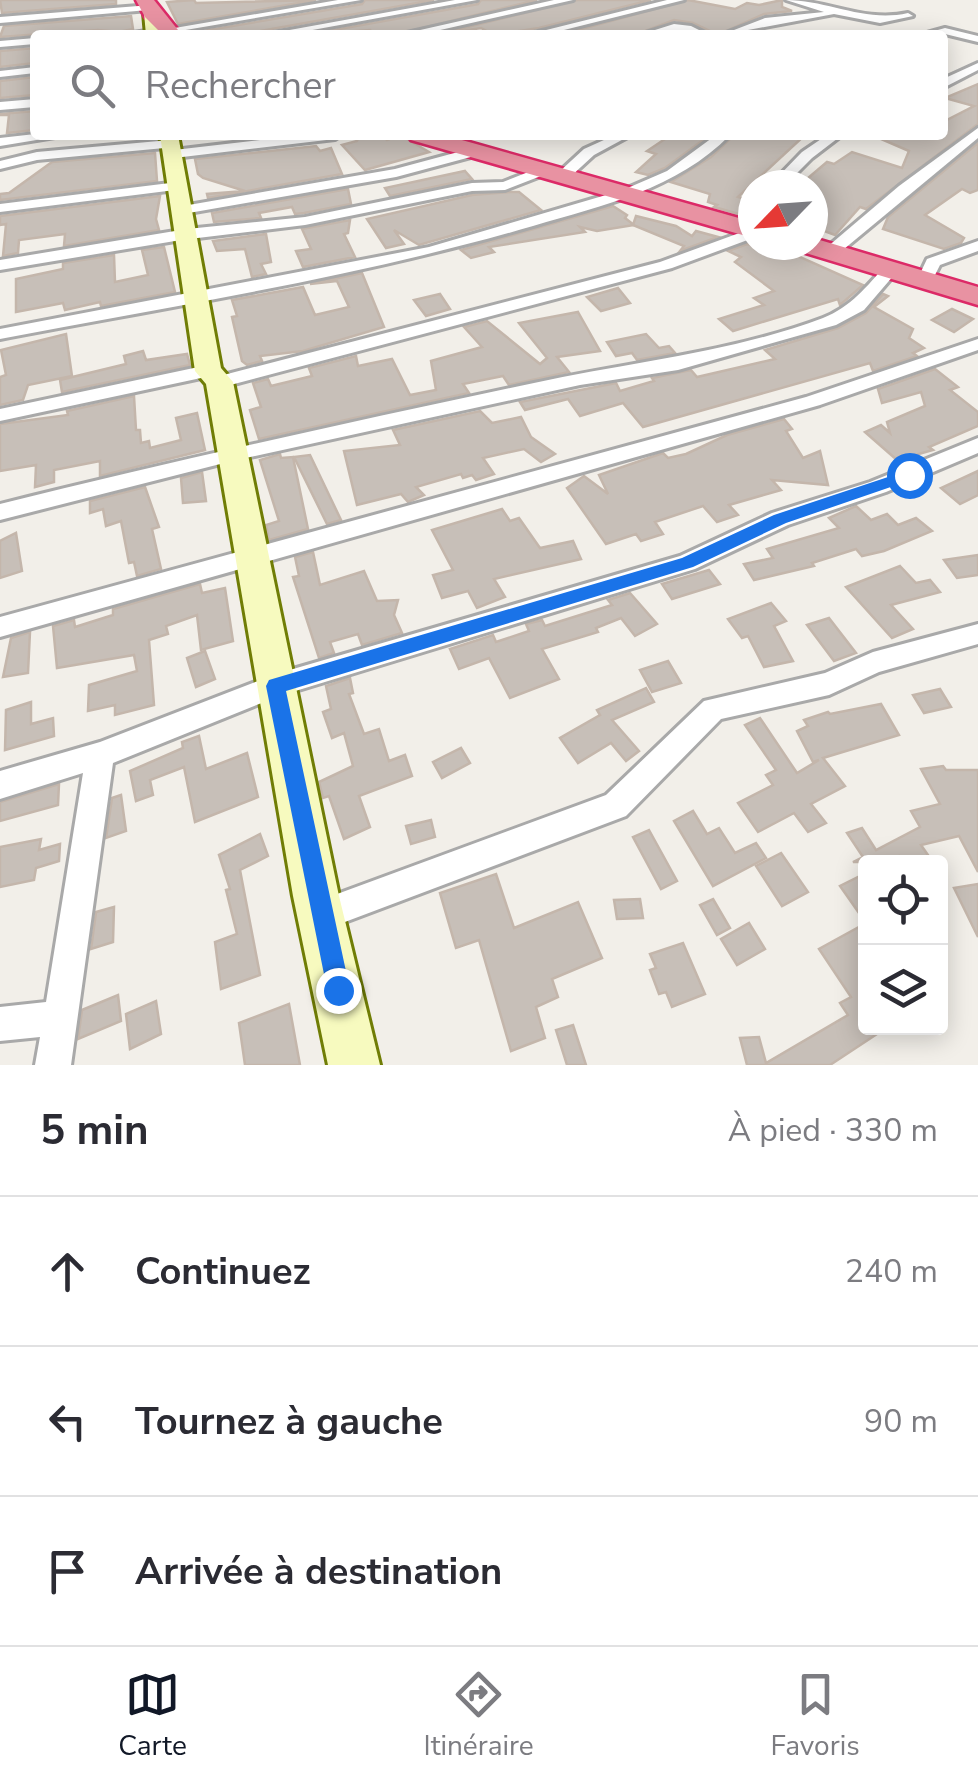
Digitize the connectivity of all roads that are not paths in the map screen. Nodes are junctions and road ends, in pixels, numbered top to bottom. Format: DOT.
graph roads {
  1 [pos="356,0"];
  2 [pos="472,0"];
  3 [pos="568,0"];
  4 [pos="792,0"];
  5 [pos="670,1"];
  6 [pos="840,11"];
  7 [pos="908,16"];
  8 [pos="0,20"];
  9 [pos="156,22"];
  10 [pos="296,30"];
  11 [pos="427,30"];
  12 [pos="552,30"];
  13 [pos="653,30"];
  14 [pos="695,30"];
  15 [pos="740,30"];
  16 [pos="948,31"];
  17 [pos="978,38"];
  18 [pos="30,41"];
  19 [pos="0,44"];
  20 [pos="978,66"];
  21 [pos="30,71"];
  22 [pos="0,74"];
  23 [pos="948,81"];
  24 [pos="30,103"];
  25 [pos="0,106"];
  26 [pos="978,132"];
  27 [pos="30,139"];
  28 [pos="244,140"];
  29 [pos="435,140"];
  30 [pos="614,140"];
  31 [pos="717,140"];
  32 [pos="829,140"];
  33 [pos="0,142"];
  34 [pos="171,144"];
  35 [pos="473,152"];
  36 [pos="0,165"];
  37 [pos="792,170"];
  38 [pos="552,173"];
  39 [pos="178,186"];
  40 [pos="628,194"];
  41 [pos="0,208"];
  42 [pos="183,210"];
  43 [pos="738,227"];
  44 [pos="187,235"];
  45 [pos="738,238"];
  46 [pos="828,243"];
  47 [pos="978,246"];
  48 [pos="828,250"];
  49 [pos="0,264"];
  50 [pos="892,268"];
  51 [pos="924,280"];
  52 [pos="197,296"];
  53 [pos="978,296"];
  54 [pos="0,334"];
  55 [pos="978,344"];
  56 [pos="213,377"];
  57 [pos="0,415"];
  58 [pos="978,445"];
  59 [pos="232,454"];
  60 [pos="0,512"];
  61 [pos="252,558"];
  62 [pos="0,627"];
  63 [pos="978,634"];
  64 [pos="276,686"];
  65 [pos="100,755"];
  66 [pos="0,785"];
  67 [pos="320,915"];
  68 [pos="59,1018"];
  69 [pos="0,1024"];
  70 [pos="54,1065"];
  71 [pos="354,1065"];
  1 -- 9 [label="street"];
  2 -- 10 [label="street"];
  3 -- 11 [label="street"];
  4 -- 6 [label="street"];
  5 -- 12 [label="street"];
  6 -- 7 [label="street"];
  6 -- 15 [label="street"];
  8 -- 9 [label="street"];
  13 -- 14 [label="street"];
  16 -- 17 [label="street"];
  18 -- 19 [label="street"];
  20 -- 23 [label="street"];
  21 -- 22 [label="street"];
  24 -- 25 [label="street"];
  26 -- 46 [label="street"];
  27 -- 33 [label="street"];
  28 -- 34 [label="street"];
  29 -- 35 [label="highway"];
  30 -- 38 [label="street"];
  31 -- 40 [label="street"];
  32 -- 37 [label="street"];
  34 -- 36 [label="street"];
  34 -- 39 [label="street"];
  35 -- 38 [label="highway"];
  35 -- 42 [label="street"];
  38 -- 40 [label="highway"];
  38 -- 44 [label="street"];
  39 -- 41 [label="street"];
  39 -- 42 [label="street"];
  40 -- 43 [label="highway"];
  40 -- 52 [label="street"];
  42 -- 44 [label="street"];
  44 -- 49 [label="street"];
  44 -- 52 [label="street"];
  45 -- 56 [label="street"];
  47 -- 51 [label="street"];
  48 -- 50 [label="highway"];
  50 -- 51 [label="highway"];
  50 -- 59 [label="street"];
  51 -- 53 [label="highway"];
  52 -- 54 [label="street"];
  52 -- 56 [label="street"];
  55 -- 61 [label="street"];
  56 -- 57 [label="street"];
  56 -- 59 [label="street"];
  58 -- 64 [label="street"];
  59 -- 60 [label="street"];
  59 -- 61 [label="street"];
  61 -- 62 [label="street"];
  61 -- 64 [label="street"];
  63 -- 67 [label="street"];
  64 -- 65 [label="street"];
  64 -- 67 [label="street"];
  65 -- 66 [label="street"];
  65 -- 68 [label="street"];
  67 -- 71 [label="street"];
  68 -- 69 [label="street"];
  68 -- 70 [label="street"];
}
